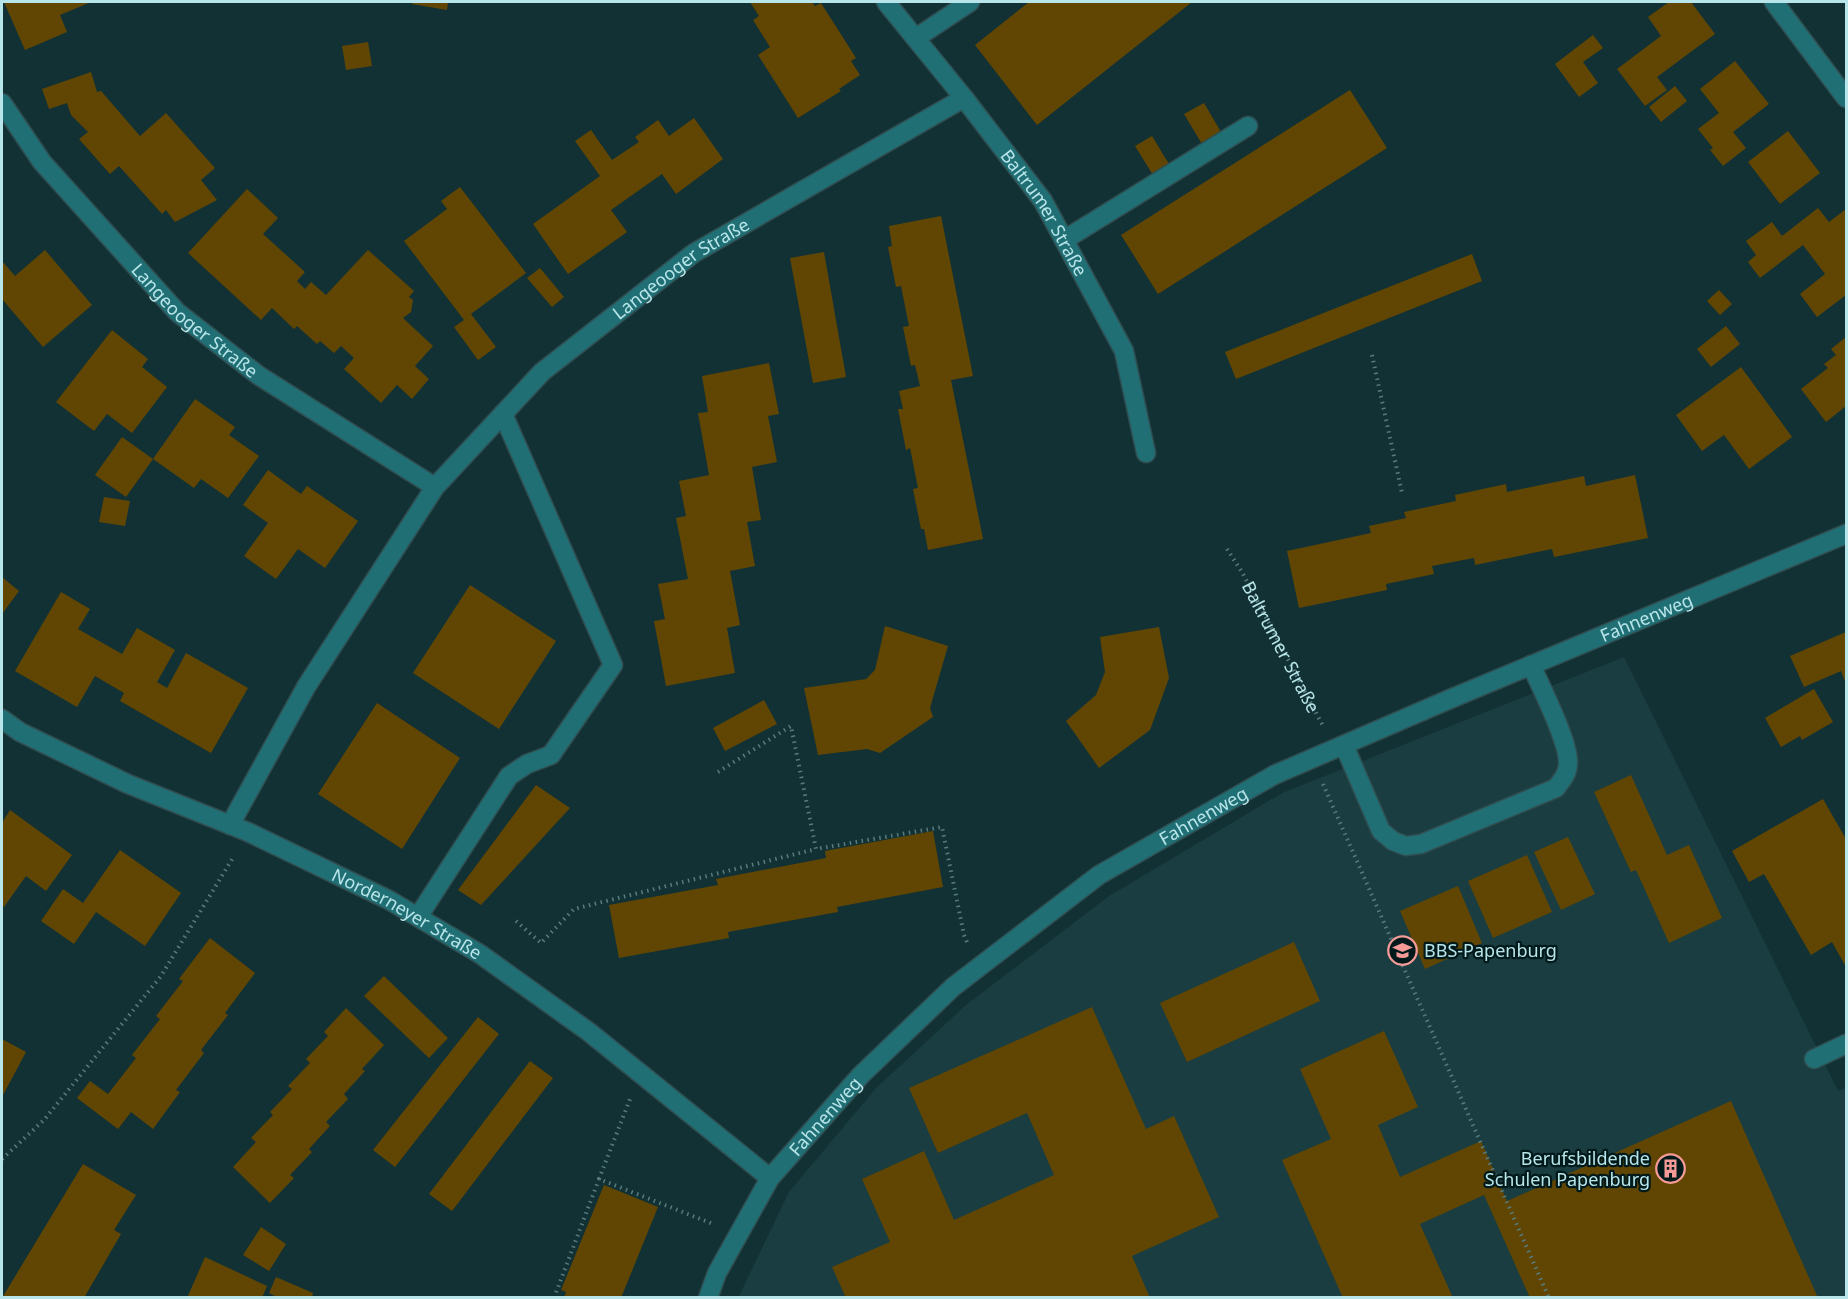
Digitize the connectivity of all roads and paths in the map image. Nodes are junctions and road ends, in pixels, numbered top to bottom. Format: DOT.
graph roads {
  1 [pos="886,2"];
  2 [pos="970,2"];
  3 [pos="1774,2"];
  4 [pos="916,38"];
  5 [pos="964,98"];
  6 [pos="1846,98"];
  7 [pos="2,103"];
  8 [pos="1248,126"];
  9 [pos="1064,240"];
  10 [pos="1372,355"];
  11 [pos="503,414"];
  12 [pos="1146,453"];
  13 [pos="435,487"];
  14 [pos="1402,493"];
  15 [pos="1846,534"];
  16 [pos="1227,549"];
  17 [pos="1531,665"];
  18 [pos="2,719"];
  19 [pos="1339,746"];
  20 [pos="1312,758"];
  21 [pos="718,772"];
  22 [pos="230,825"];
  23 [pos="248,832"];
  24 [pos="816,849"];
  25 [pos="418,917"];
  26 [pos="516,921"];
  27 [pos="978,967"];
  28 [pos="1846,1044"];
  29 [pos="1814,1059"];
  30 [pos="640,1073"];
  31 [pos="2,1159"];
  32 [pos="770,1178"];
  33 [pos="599,1179"];
  34 [pos="738,1234"];
  35 [pos="554,1298"];
  36 [pos="708,1298"];
  37 [pos="1549,1298"];
  1 -- 4 [label="street, Baltrumer Straße"];
  2 -- 4 [label="street"];
  3 -- 6 [label="street"];
  4 -- 5 [label="street, Baltrumer Straße"];
  5 -- 9 [label="street, Baltrumer Straße"];
  5 -- 11 [label="street, Langeooger Straße"];
  7 -- 13 [label="street, Langeooger Straße"];
  8 -- 9 [label="street"];
  9 -- 12 [label="street, Baltrumer Straße"];
  10 -- 14 [label="path"];
  11 -- 13 [label="street, Langeooger Straße"];
  11 -- 25 [label="street"];
  13 -- 22 [label="street, Langeooger Straße"];
  15 -- 17 [label="street, Fahnenweg"];
  16 -- 19 [label="path, Baltrumer Straße"];
  17 -- 19 [label="street, Fahnenweg"];
  17 -- 19 [label="street"];
  18 -- 22 [label="street, Norderneyer Straße"];
  19 -- 20 [label="street, Fahnenweg"];
  20 -- 27 [label="street, Fahnenweg"];
  20 -- 37 [label="path"];
  21 -- 24 [label="path"];
  22 -- 23 [label="street, Norderneyer Straße"];
  23 -- 25 [label="street, Norderneyer Straße"];
  23 -- 31 [label="path"];
  24 -- 26 [label="path"];
  24 -- 27 [label="path"];
  25 -- 30 [label="street, Norderneyer Straße"];
  27 -- 32 [label="street, Fahnenweg"];
  28 -- 29 [label="street"];
  30 -- 32 [label="street, Norderneyer Straße"];
  30 -- 33 [label="path"];
  32 -- 34 [label="street, Fahnenweg"];
  33 -- 34 [label="path"];
  33 -- 35 [label="path"];
  34 -- 36 [label="street, Fahnenweg"];
}
